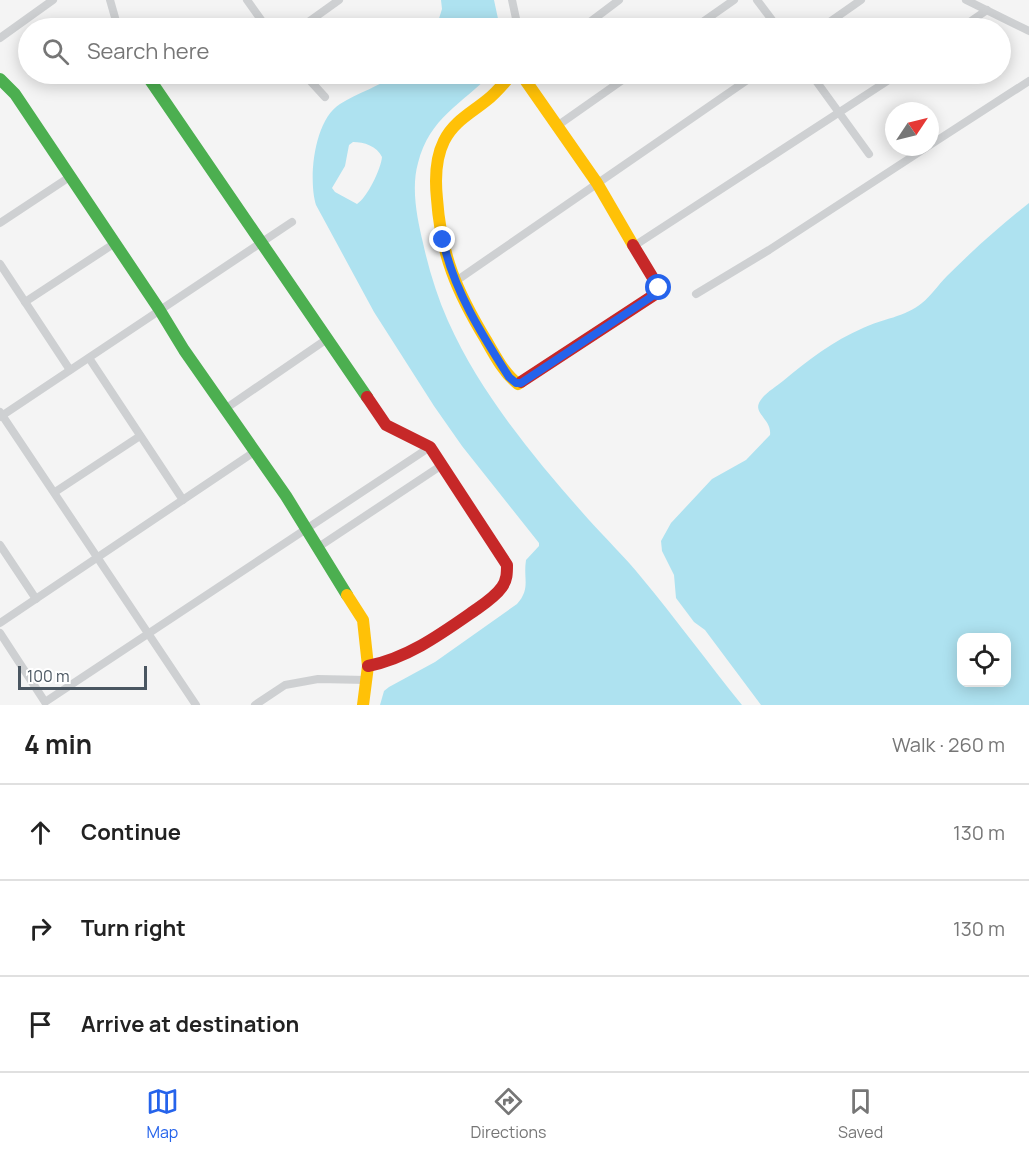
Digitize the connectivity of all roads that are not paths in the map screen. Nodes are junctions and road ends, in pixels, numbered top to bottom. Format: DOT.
graph roads {
  1 [pos="36,0"];
  2 [pos="53,0"];
  3 [pos="110,0"];
  4 [pos="247,0"];
  5 [pos="339,0"];
  6 [pos="512,0"];
  7 [pos="619,0"];
  8 [pos="734,0"];
  9 [pos="756,0"];
  10 [pos="861,0"];
  11 [pos="966,0"];
  12 [pos="42,8"];
  13 [pos="987,10"];
  14 [pos="28,18"];
  15 [pos="115,18"];
  16 [pos="260,18"];
  17 [pos="314,18"];
  18 [pos="516,18"];
  19 [pos="595,18"];
  20 [pos="708,18"];
  21 [pos="770,18"];
  22 [pos="835,18"];
  23 [pos="975,18"];
  24 [pos="1003,18"];
  25 [pos="1011,22"];
  26 [pos="18,25"];
  27 [pos="1029,31"];
  28 [pos="0,38"];
  29 [pos="0,79"];
  30 [pos="1029,81"];
  31 [pos="153,84"];
  32 [pos="313,84"];
  33 [pos="502,84"];
  34 [pos="528,84"];
  35 [pos="617,84"];
  36 [pos="741,84"];
  37 [pos="818,84"];
  38 [pos="883,84"];
  39 [pos="325,97"];
  40 [pos="838,114"];
  41 [pos="557,126"];
  42 [pos="939,140"];
  43 [pos="869,154"];
  44 [pos="914,156"];
  45 [pos="71,176"];
  46 [pos="597,183"];
  47 [pos="0,221"];
  48 [pos="292,222"];
  49 [pos="115,243"];
  50 [pos="261,244"];
  51 [pos="634,246"];
  52 [pos="0,264"];
  53 [pos="456,281"];
  54 [pos="696,294"];
  55 [pos="25,302"];
  56 [pos="160,310"];
  57 [pos="327,339"];
  58 [pos="89,358"];
  59 [pos="70,370"];
  60 [pos="225,409"];
  61 [pos="1,414"];
  62 [pos="140,436"];
  63 [pos="430,447"];
  64 [pos="254,452"];
  65 [pos="442,465"];
  66 [pos="55,492"];
  67 [pos="183,500"];
  68 [pos="304,529"];
  69 [pos="0,545"];
  70 [pos="317,548"];
  71 [pos="98,557"];
  72 [pos="36,599"];
  73 [pos="0,623"];
  74 [pos="0,633"];
  75 [pos="147,634"];
  76 [pos="368,666"];
  77 [pos="367,680"];
  78 [pos="196,705"];
  79 [pos="255,705"];
  80 [pos="363,705"];
  1 -- 12 [label="street"];
  2 -- 12 [label="street"];
  3 -- 15 [label="street"];
  4 -- 16 [label="street"];
  5 -- 17 [label="street"];
  6 -- 18 [label="street"];
  7 -- 19 [label="street"];
  8 -- 20 [label="street"];
  9 -- 21 [label="street"];
  10 -- 22 [label="street"];
  11 -- 13 [label="street"];
  12 -- 14 [label="street"];
  13 -- 23 [label="street"];
  13 -- 24 [label="street"];
  25 -- 27 [label="street"];
  26 -- 28 [label="street"];
  29 -- 45 [label="street"];
  30 -- 42 [label="street"];
  31 -- 50 [label="street"];
  32 -- 39 [label="street"];
  33 -- 53 [label="street"];
  34 -- 41 [label="street"];
  35 -- 41 [label="street"];
  36 -- 46 [label="street"];
  37 -- 40 [label="street"];
  38 -- 40 [label="street"];
  40 -- 43 [label="street"];
  40 -- 51 [label="street"];
  41 -- 46 [label="street"];
  44 -- 54 [label="street"];
  45 -- 47 [label="street"];
  45 -- 49 [label="street"];
  46 -- 51 [label="street"];
  46 -- 53 [label="street"];
  48 -- 50 [label="street"];
  49 -- 55 [label="street"];
  49 -- 56 [label="street"];
  50 -- 56 [label="street"];
  50 -- 57 [label="street"];
  51 -- 53 [label="street"];
  52 -- 55 [label="street"];
  55 -- 59 [label="street"];
  56 -- 58 [label="street"];
  56 -- 60 [label="street"];
  57 -- 60 [label="street"];
  57 -- 63 [label="street"];
  58 -- 59 [label="street"];
  58 -- 62 [label="street"];
  59 -- 61 [label="street"];
  60 -- 64 [label="street"];
  61 -- 66 [label="street"];
  62 -- 66 [label="street"];
  62 -- 67 [label="street"];
  63 -- 65 [label="street"];
  63 -- 68 [label="street"];
  64 -- 67 [label="street"];
  64 -- 68 [label="street"];
  65 -- 70 [label="street"];
  65 -- 76 [label="street"];
  66 -- 71 [label="street"];
  67 -- 71 [label="street"];
  68 -- 70 [label="street"];
  68 -- 75 [label="street"];
  69 -- 72 [label="street"];
  70 -- 76 [label="street"];
  71 -- 72 [label="street"];
  71 -- 75 [label="street"];
  72 -- 73 [label="street"];
  74 -- 75 [label="street"];
  75 -- 78 [label="street"];
  76 -- 77 [label="street"];
  77 -- 79 [label="street"];
  77 -- 80 [label="street"];
}
